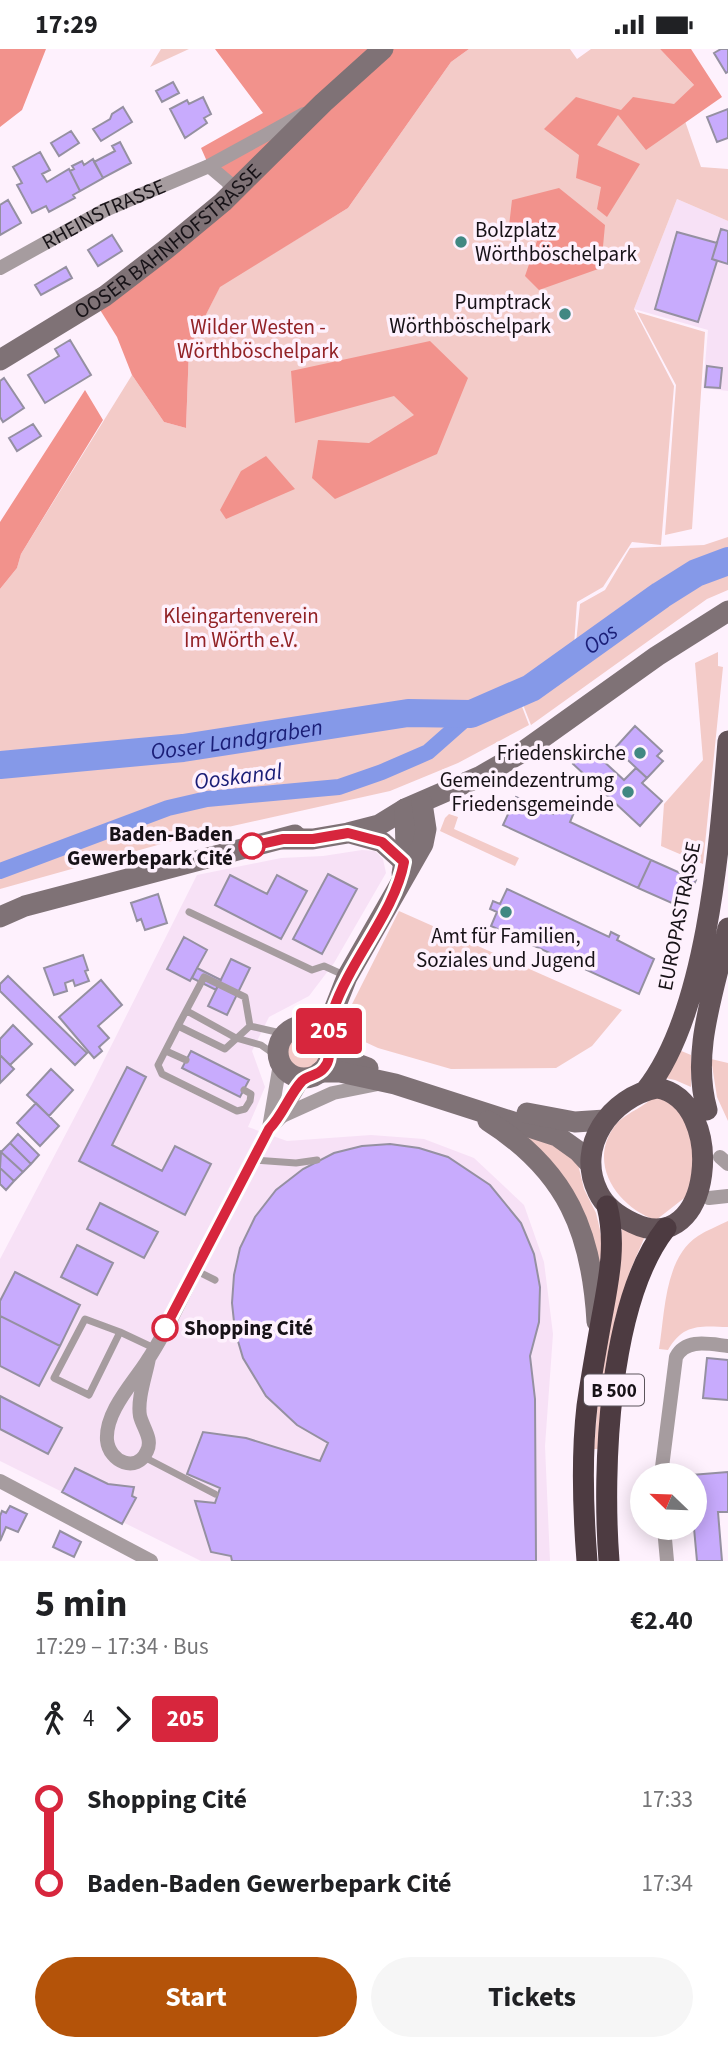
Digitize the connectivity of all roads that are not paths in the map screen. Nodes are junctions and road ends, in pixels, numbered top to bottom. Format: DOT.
graph roads {
  1 [pos="383,49"];
  2 [pos="323,103"];
  3 [pos="209,166"];
  4 [pos="233,192"];
  5 [pos="0,268"];
  6 [pos="0,360"];
  7 [pos="728,611"];
  8 [pos="728,741"];
  9 [pos="414,806"];
  10 [pos="348,833"];
  11 [pos="283,839"];
  12 [pos="404,862"];
  13 [pos="403,887"];
  14 [pos="189,912"];
  15 [pos="0,917"];
  16 [pos="728,928"];
  17 [pos="728,958"];
  18 [pos="347,977"];
  19 [pos="716,978"];
  20 [pos="187,1011"];
  21 [pos="178,1025"];
  22 [pos="250,1026"];
  23 [pos="293,1030"];
  24 [pos="236,1038"];
  25 [pos="328,1044"];
  26 [pos="166,1051"];
  27 [pos="279,1060"];
  28 [pos="186,1061"];
  29 [pos="312,1075"];
  30 [pos="395,1084"];
  31 [pos="244,1090"];
  32 [pos="646,1090"];
  33 [pos="465,1107"];
  34 [pos="707,1110"];
  35 [pos="281,1117"];
  36 [pos="605,1121"];
  37 [pos="269,1129"];
  38 [pos="252,1160"];
  39 [pos="317,1160"];
  40 [pos="724,1160"];
  41 [pos="590,1164"];
  42 [pos="718,1197"];
  43 [pos="607,1206"];
  44 [pos="666,1228"];
  45 [pos="195,1271"];
  46 [pos="215,1280"];
  47 [pos="120,1332"];
  48 [pos="598,1336"];
  49 [pos="728,1346"];
  50 [pos="152,1353"];
  51 [pos="144,1457"];
  52 [pos="663,1463"];
  53 [pos="0,1481"];
  54 [pos="215,1494"];
  55 [pos="665,1540"];
  56 [pos="151,1561"];
  57 [pos="587,1561"];
  58 [pos="609,1561"];
  59 [pos="667,1561"];
  1 -- 2 [label="street, RHEINSTRASSE"];
  2 -- 3 [label="street, RHEINSTRASSE"];
  2 -- 4 [label="street, OOSER BAHNHOFSTRASSE"];
  3 -- 4 [label="street"];
  3 -- 5 [label="street, RHEINSTRASSE"];
  4 -- 6 [label="street, OOSER BAHNHOFSTRASSE"];
  7 -- 9 [label="street"];
  8 -- 32 [label="main road, EUROPASTRASSE"];
  9 -- 10 [label="street"];
  9 -- 11 [label="street"];
  9 -- 12 [label="street"];
  9 -- 13 [label="street"];
  10 -- 11 [label="street"];
  10 -- 12 [label="street"];
  11 -- 15 [label="street"];
  12 -- 13 [label="street"];
  13 -- 18 [label="street"];
  14 -- 18 [label="lane"];
  16 -- 19 [label="main road, B 500"];
  17 -- 19 [label="main road"];
  18 -- 23 [label="street"];
  18 -- 25 [label="street"];
  19 -- 34 [label="main road, B 500"];
  20 -- 21 [label="lane"];
  20 -- 22 [label="lane"];
  20 -- 24 [label="lane"];
  21 -- 24 [label="lane"];
  21 -- 26 [label="lane"];
  22 -- 23 [label="lane"];
  22 -- 24 [label="lane"];
  23 -- 25 [label="street"];
  23 -- 27 [label="street"];
  24 -- 27 [label="lane"];
  25 -- 29 [label="street"];
  25 -- 36 [label="street"];
  26 -- 28 [label="lane"];
  26 -- 31 [label="lane"];
  27 -- 29 [label="street"];
  27 -- 37 [label="street"];
  29 -- 30 [label="street"];
  29 -- 35 [label="street"];
  30 -- 33 [label="street"];
  30 -- 35 [label="street"];
  32 -- 34 [label="main road"];
  32 -- 36 [label="main road"];
  33 -- 41 [label="street"];
  33 -- 48 [label="street"];
  34 -- 40 [label="main road, B 500"];
  35 -- 37 [label="street"];
  36 -- 41 [label="main road"];
  37 -- 38 [label="street"];
  38 -- 39 [label="lane"];
  38 -- 45 [label="street"];
  40 -- 42 [label="main road, B 500"];
  41 -- 43 [label="main road, B 500"];
  42 -- 44 [label="main road, B 500"];
  43 -- 44 [label="main road"];
  43 -- 48 [label="highway, B 500"];
  44 -- 58 [label="highway, B 500"];
  45 -- 46 [label="lane"];
  45 -- 50 [label="street"];
  47 -- 47 [label="lane"];
  47 -- 50 [label="lane"];
  48 -- 57 [label="highway, B 500"];
  49 -- 52 [label="street"];
  50 -- 51 [label="street"];
  50 -- 51 [label="street"];
  51 -- 54 [label="lane"];
  53 -- 56 [label="street"];
  55 -- 59 [label="street"];
}
